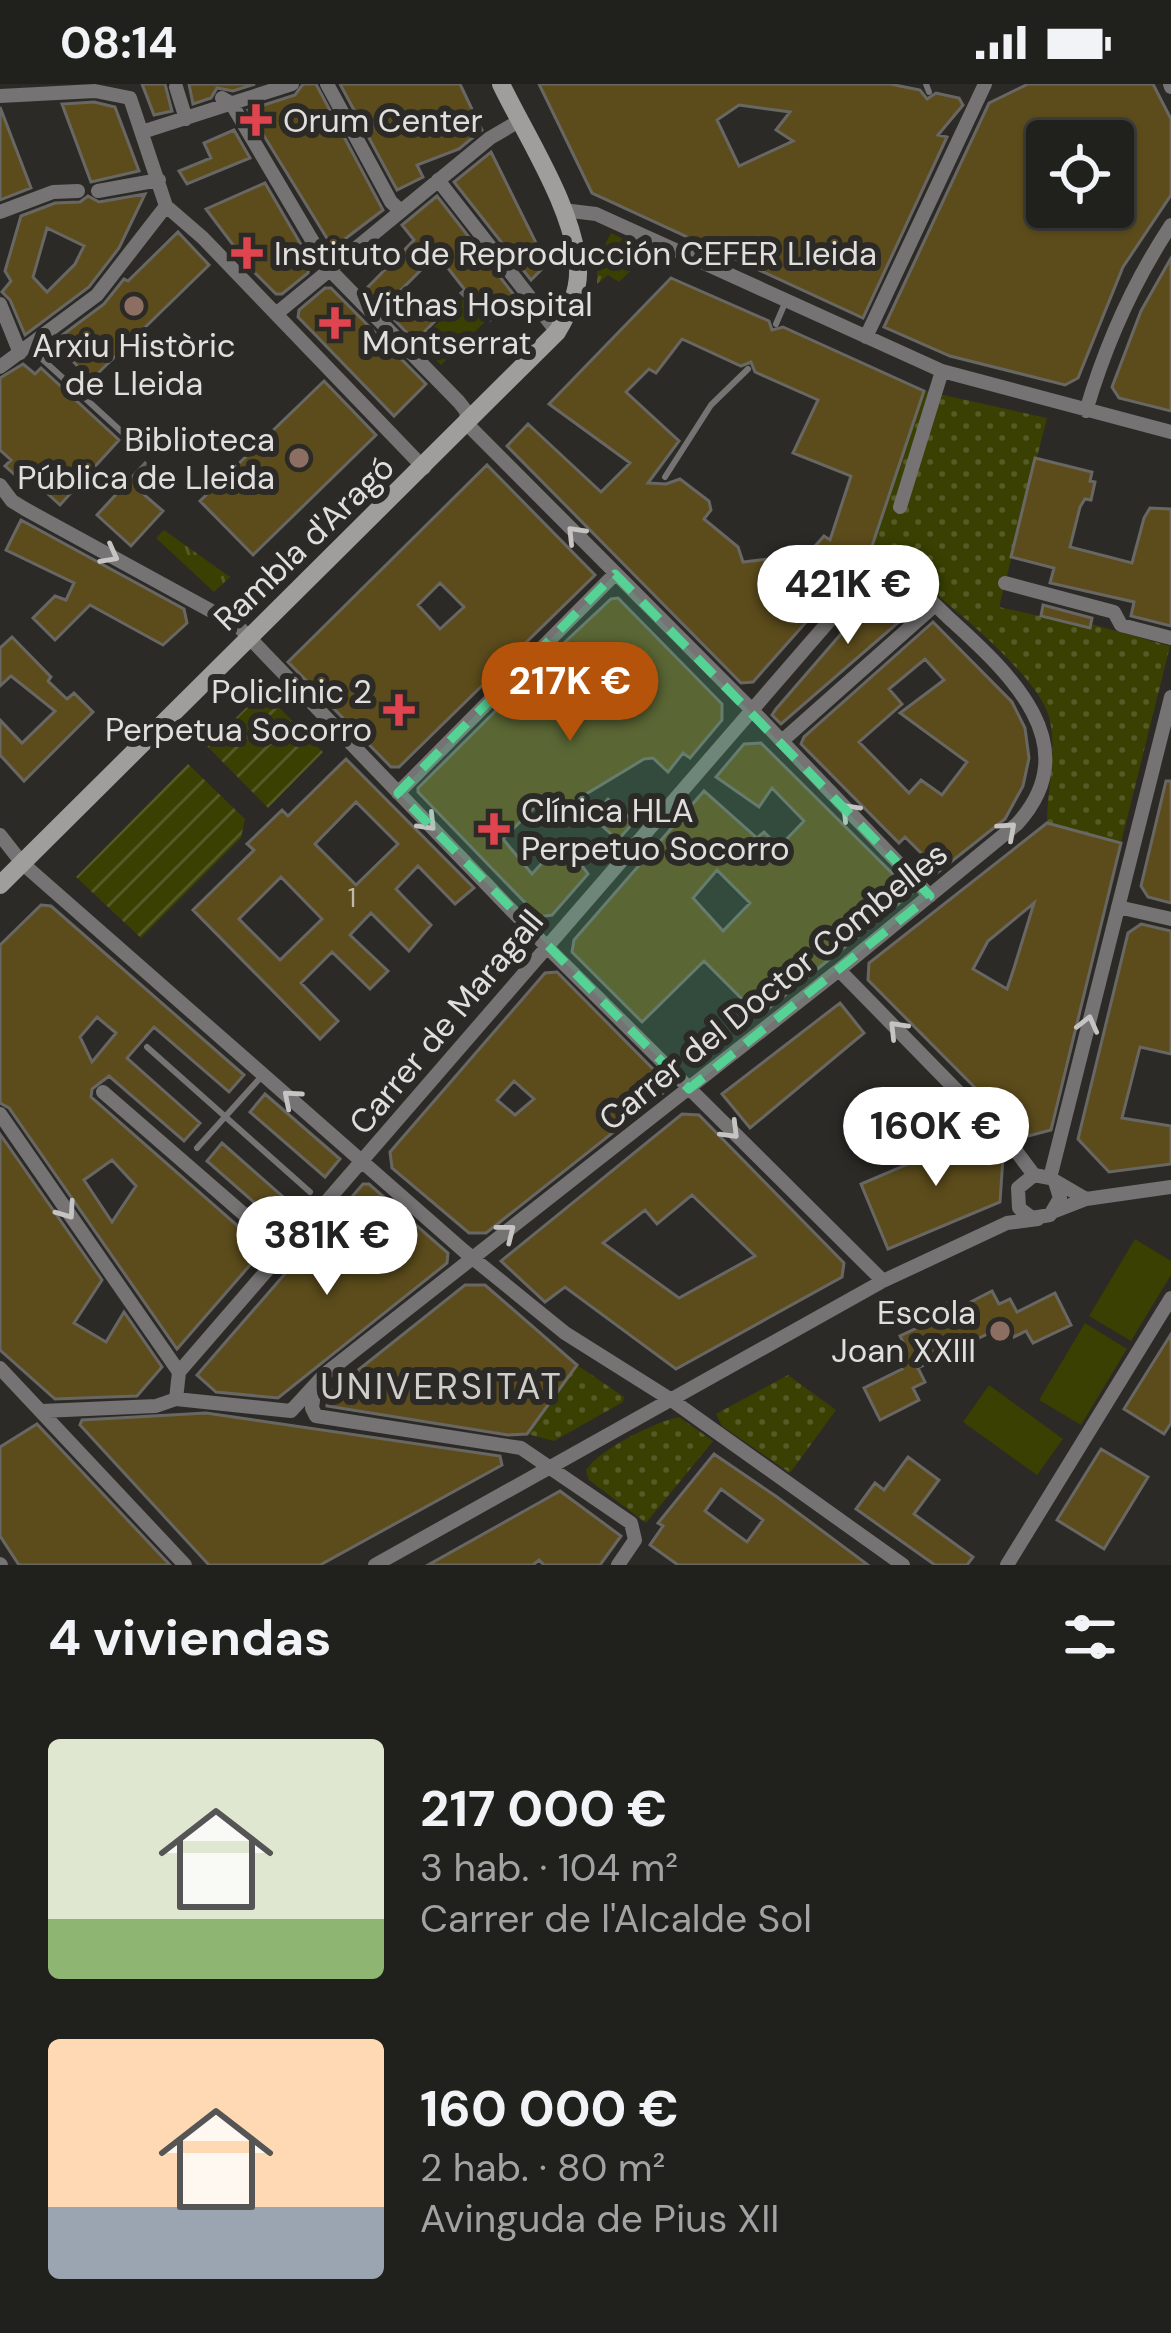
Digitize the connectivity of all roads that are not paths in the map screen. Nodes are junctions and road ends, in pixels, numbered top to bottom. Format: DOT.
graph roads {
  1 [pos="292,84"];
  2 [pos="327,84"];
  3 [pos="501,84"];
  4 [pos="985,84"];
  5 [pos="176,87"];
  6 [pos="222,95"];
  7 [pos="0,96"];
  8 [pos="186,118"];
  9 [pos="519,122"];
  10 [pos="142,132"];
  11 [pos="438,180"];
  12 [pos="159,181"];
  13 [pos="78,190"];
  14 [pos="98,191"];
  15 [pos="166,206"];
  16 [pos="563,210"];
  17 [pos="401,211"];
  18 [pos="0,212"];
  19 [pos="1171,225"];
  20 [pos="329,269"];
  21 [pos="786,300"];
  22 [pos="0,304"];
  23 [pos="276,314"];
  24 [pos="776,324"];
  25 [pos="556,332"];
  26 [pos="866,337"];
  27 [pos="24,350"];
  28 [pos="0,367"];
  29 [pos="748,369"];
  30 [pos="942,371"];
  31 [pos="1086,411"];
  32 [pos="468,425"];
  33 [pos="1171,432"];
  34 [pos="134,443"];
  35 [pos="424,468"];
  36 [pos="665,477"];
  37 [pos="3,496"];
  38 [pos="900,507"];
  39 [pos="615,574"];
  40 [pos="866,578"];
  41 [pos="1005,584"];
  42 [pos="934,605"];
  43 [pos="250,638"];
  44 [pos="1171,638"];
  45 [pos="1171,697"];
  46 [pos="752,710"];
  47 [pos="782,741"];
  48 [pos="1163,764"];
  49 [pos="398,793"];
  50 [pos="0,835"];
  51 [pos="22,863"];
  52 [pos="0,885"];
  53 [pos="930,896"];
  54 [pos="1118,907"];
  55 [pos="1171,919"];
  56 [pos="546,946"];
  57 [pos="839,970"];
  58 [pos="147,1047"];
  59 [pos="263,1074"];
  60 [pos="689,1089"];
  61 [pos="103,1092"];
  62 [pos="0,1114"];
  63 [pos="225,1117"];
  64 [pos="197,1148"];
  65 [pos="364,1160"];
  66 [pos="1047,1180"];
  67 [pos="1171,1187"];
  68 [pos="310,1192"];
  69 [pos="1086,1199"];
  70 [pos="1017,1203"];
  71 [pos="1055,1211"];
  72 [pos="1038,1219"];
  73 [pos="1007,1223"];
  74 [pos="284,1249"];
  75 [pos="473,1259"];
  76 [pos="883,1282"];
  77 [pos="1171,1298"];
  78 [pos="0,1368"];
  79 [pos="178,1372"];
  80 [pos="316,1382"];
  81 [pos="176,1399"];
  82 [pos="673,1401"];
  83 [pos="42,1411"];
  84 [pos="551,1466"];
  85 [pos="622,1560"];
  86 [pos="185,1565"];
  87 [pos="375,1565"];
  88 [pos="639,1565"];
  89 [pos="903,1565"];
  90 [pos="1007,1565"];
  1 -- 6 [label="street"];
  2 -- 17 [label="street"];
  3 -- 9 [label="main road, Rambla d'Aragó"];
  4 -- 26 [label="street"];
  5 -- 8 [label="street"];
  6 -- 8 [label="street"];
  6 -- 20 [label="street"];
  7 -- 10 [label="street"];
  8 -- 10 [label="street"];
  9 -- 11 [label="street"];
  9 -- 16 [label="main road, Rambla d'Aragó"];
  10 -- 12 [label="street"];
  11 -- 17 [label="street"];
  11 -- 25 [label="street"];
  12 -- 14 [label="street"];
  12 -- 15 [label="street"];
  13 -- 18 [label="street"];
  15 -- 23 [label="street"];
  15 -- 27 [label="street"];
  16 -- 21 [label="street"];
  16 -- 25 [label="main road, Rambla d'Aragó"];
  17 -- 20 [label="street"];
  19 -- 31 [label="street"];
  20 -- 23 [label="street"];
  20 -- 32 [label="street"];
  21 -- 24 [label="lane"];
  21 -- 26 [label="street"];
  22 -- 27 [label="street"];
  23 -- 35 [label="street"];
  25 -- 32 [label="main road, Rambla d'Aragó"];
  26 -- 30 [label="street"];
  27 -- 28 [label="street"];
  27 -- 34 [label="lane"];
  29 -- 36 [label="lane"];
  30 -- 31 [label="street"];
  30 -- 38 [label="street"];
  31 -- 33 [label="street"];
  32 -- 35 [label="main road, Rambla d'Aragó"];
  39 -- 32 [label="street, one-way"];
  35 -- 43 [label="main road, Rambla d'Aragó"];
  37 -- 43 [label="street, one-way"];
  39 -- 46 [label="street"];
  39 -- 49 [label="street"];
  40 -- 42 [label="street, Carrer del Doctor Combelles"];
  40 -- 46 [label="street, Carrer de Maragall"];
  41 -- 44 [label="street"];
  42 -- 47 [label="street"];
  53 -- 42 [label="street, Carrer del Doctor Combelles, one-way"];
  43 -- 49 [label="street"];
  43 -- 51 [label="main road, Rambla d'Aragó"];
  45 -- 48 [label="street"];
  46 -- 47 [label="street"];
  46 -- 56 [label="street, Carrer de Maragall"];
  53 -- 47 [label="street, one-way"];
  48 -- 54 [label="street"];
  49 -- 56 [label="street, one-way"];
  50 -- 51 [label="street"];
  51 -- 52 [label="main road, Rambla d'Aragó"];
  51 -- 59 [label="street"];
  53 -- 57 [label="street, Carrer del Doctor Combelles"];
  54 -- 55 [label="street"];
  66 -- 54 [label="street, one-way"];
  56 -- 60 [label="street"];
  56 -- 65 [label="street, Carrer de Maragall"];
  57 -- 60 [label="street, Carrer del Doctor Combelles"];
  66 -- 57 [label="street, one-way"];
  58 -- 63 [label="lane"];
  59 -- 63 [label="lane"];
  65 -- 59 [label="street, one-way"];
  75 -- 60 [label="street, Carrer del Doctor Combelles, one-way"];
  60 -- 76 [label="street, one-way"];
  61 -- 74 [label="street"];
  62 -- 79 [label="street, one-way"];
  63 -- 64 [label="lane"];
  63 -- 68 [label="lane"];
  65 -- 74 [label="street, Carrer de Maragall"];
  65 -- 75 [label="street"];
  66 -- 69 [label="street"];
  66 -- 70 [label="street"];
  66 -- 71 [label="street"];
  67 -- 69 [label="street"];
  69 -- 71 [label="street"];
  70 -- 72 [label="street"];
  70 -- 73 [label="street"];
  71 -- 72 [label="street"];
  72 -- 73 [label="street"];
  73 -- 76 [label="street"];
  74 -- 79 [label="street, Carrer de Maragall"];
  75 -- 80 [label="street, Carrer del Doctor Combelles"];
  75 -- 82 [label="street"];
  76 -- 82 [label="street"];
  77 -- 90 [label="street"];
  78 -- 83 [label="street"];
  79 -- 81 [label="street"];
  80 -- 81 [label="street, Carrer del Doctor Combelles"];
  80 -- 84 [label="street"];
  81 -- 83 [label="street"];
  82 -- 84 [label="street"];
  82 -- 89 [label="street"];
  83 -- 86 [label="street"];
  84 -- 85 [label="street"];
  84 -- 87 [label="street"];
  85 -- 88 [label="lane"];
}
